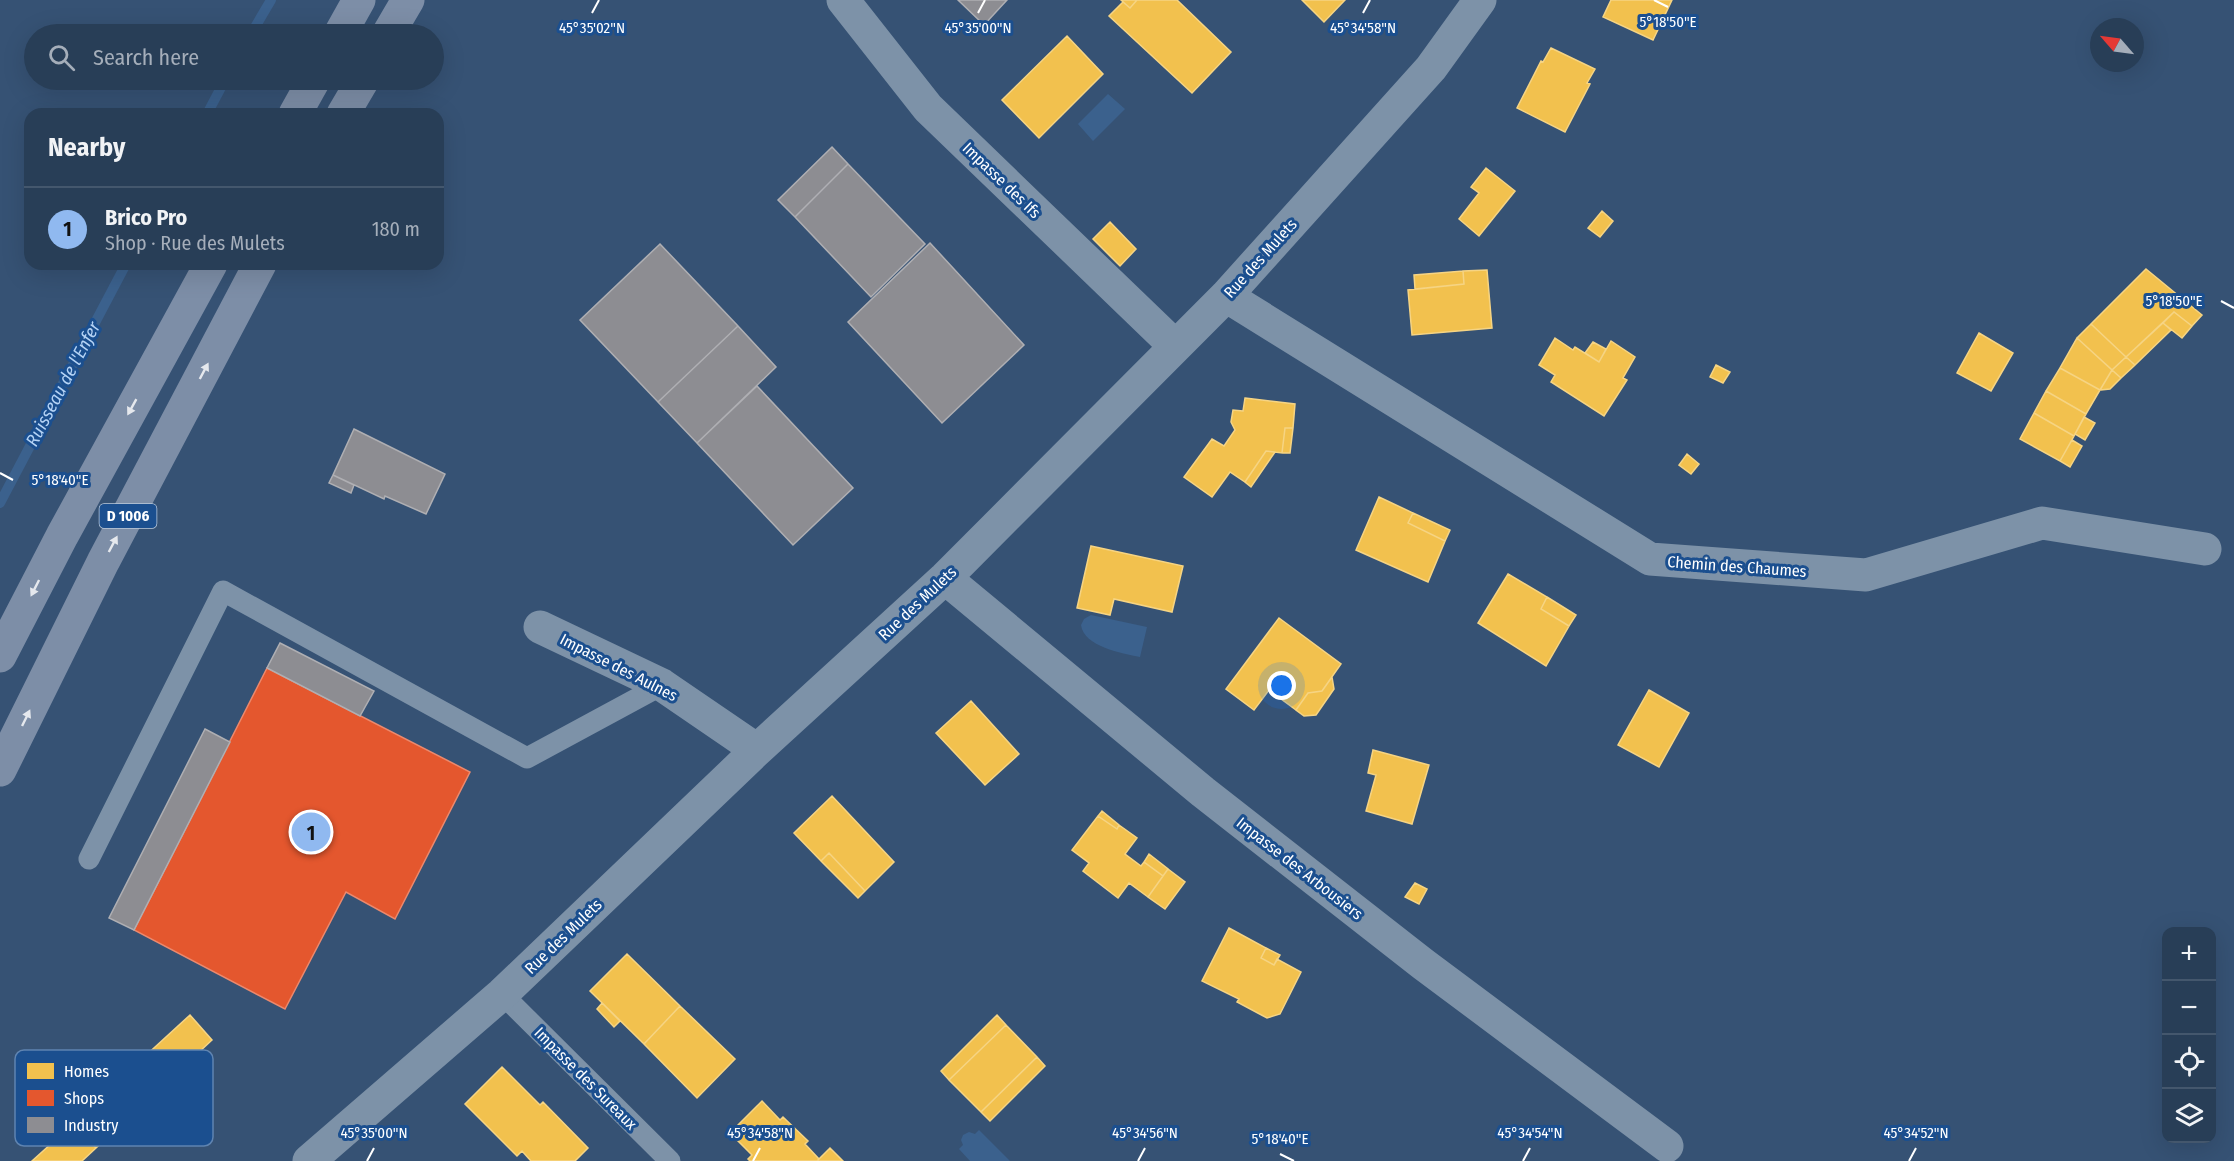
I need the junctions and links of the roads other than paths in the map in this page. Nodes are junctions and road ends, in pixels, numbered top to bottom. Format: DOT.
graph roads {
  1 [pos="359,0"];
  2 [pos="408,0"];
  3 [pos="843,0"];
  4 [pos="1480,0"];
  5 [pos="346,24"];
  6 [pos="394,24"];
  7 [pos="308,90"];
  8 [pos="357,90"];
  9 [pos="298,108"];
  10 [pos="347,108"];
  11 [pos="208,270"];
  12 [pos="257,270"];
  13 [pos="1226,296"];
  14 [pos="1175,346"];
  15 [pos="2205,549"];
  16 [pos="945,578"];
  17 [pos="540,627"];
  18 [pos="0,656"];
  19 [pos="662,686"];
  20 [pos="757,750"];
  21 [pos="0,770"];
  22 [pos="89,859"];
  23 [pos="502,994"];
  24 [pos="1667,1146"];
  25 [pos="309,1161"];
  26 [pos="670,1161"];
  1 -- 5 [label="main road"];
  2 -- 6 [label="main road"];
  3 -- 14 [label="street, Impasse des Ifs"];
  4 -- 13 [label="street, Rue des Mulets"];
  7 -- 9 [label="main road"];
  8 -- 10 [label="main road"];
  11 -- 18 [label="main road, D 1006, one-way"];
  21 -- 12 [label="main road, D 1006, one-way"];
  13 -- 14 [label="street, Rue des Mulets"];
  13 -- 15 [label="street, Chemin des Chaumes"];
  14 -- 16 [label="street, Rue des Mulets"];
  16 -- 20 [label="street, Rue des Mulets"];
  16 -- 24 [label="street, Impasse des Arbousiers"];
  17 -- 19 [label="street, Impasse des Aulnes"];
  19 -- 20 [label="street, Impasse des Aulnes"];
  19 -- 22 [label="lane"];
  20 -- 23 [label="street, Rue des Mulets"];
  23 -- 25 [label="street, Rue des Mulets"];
  23 -- 26 [label="lane, Impasse des Sureaux"];
}
